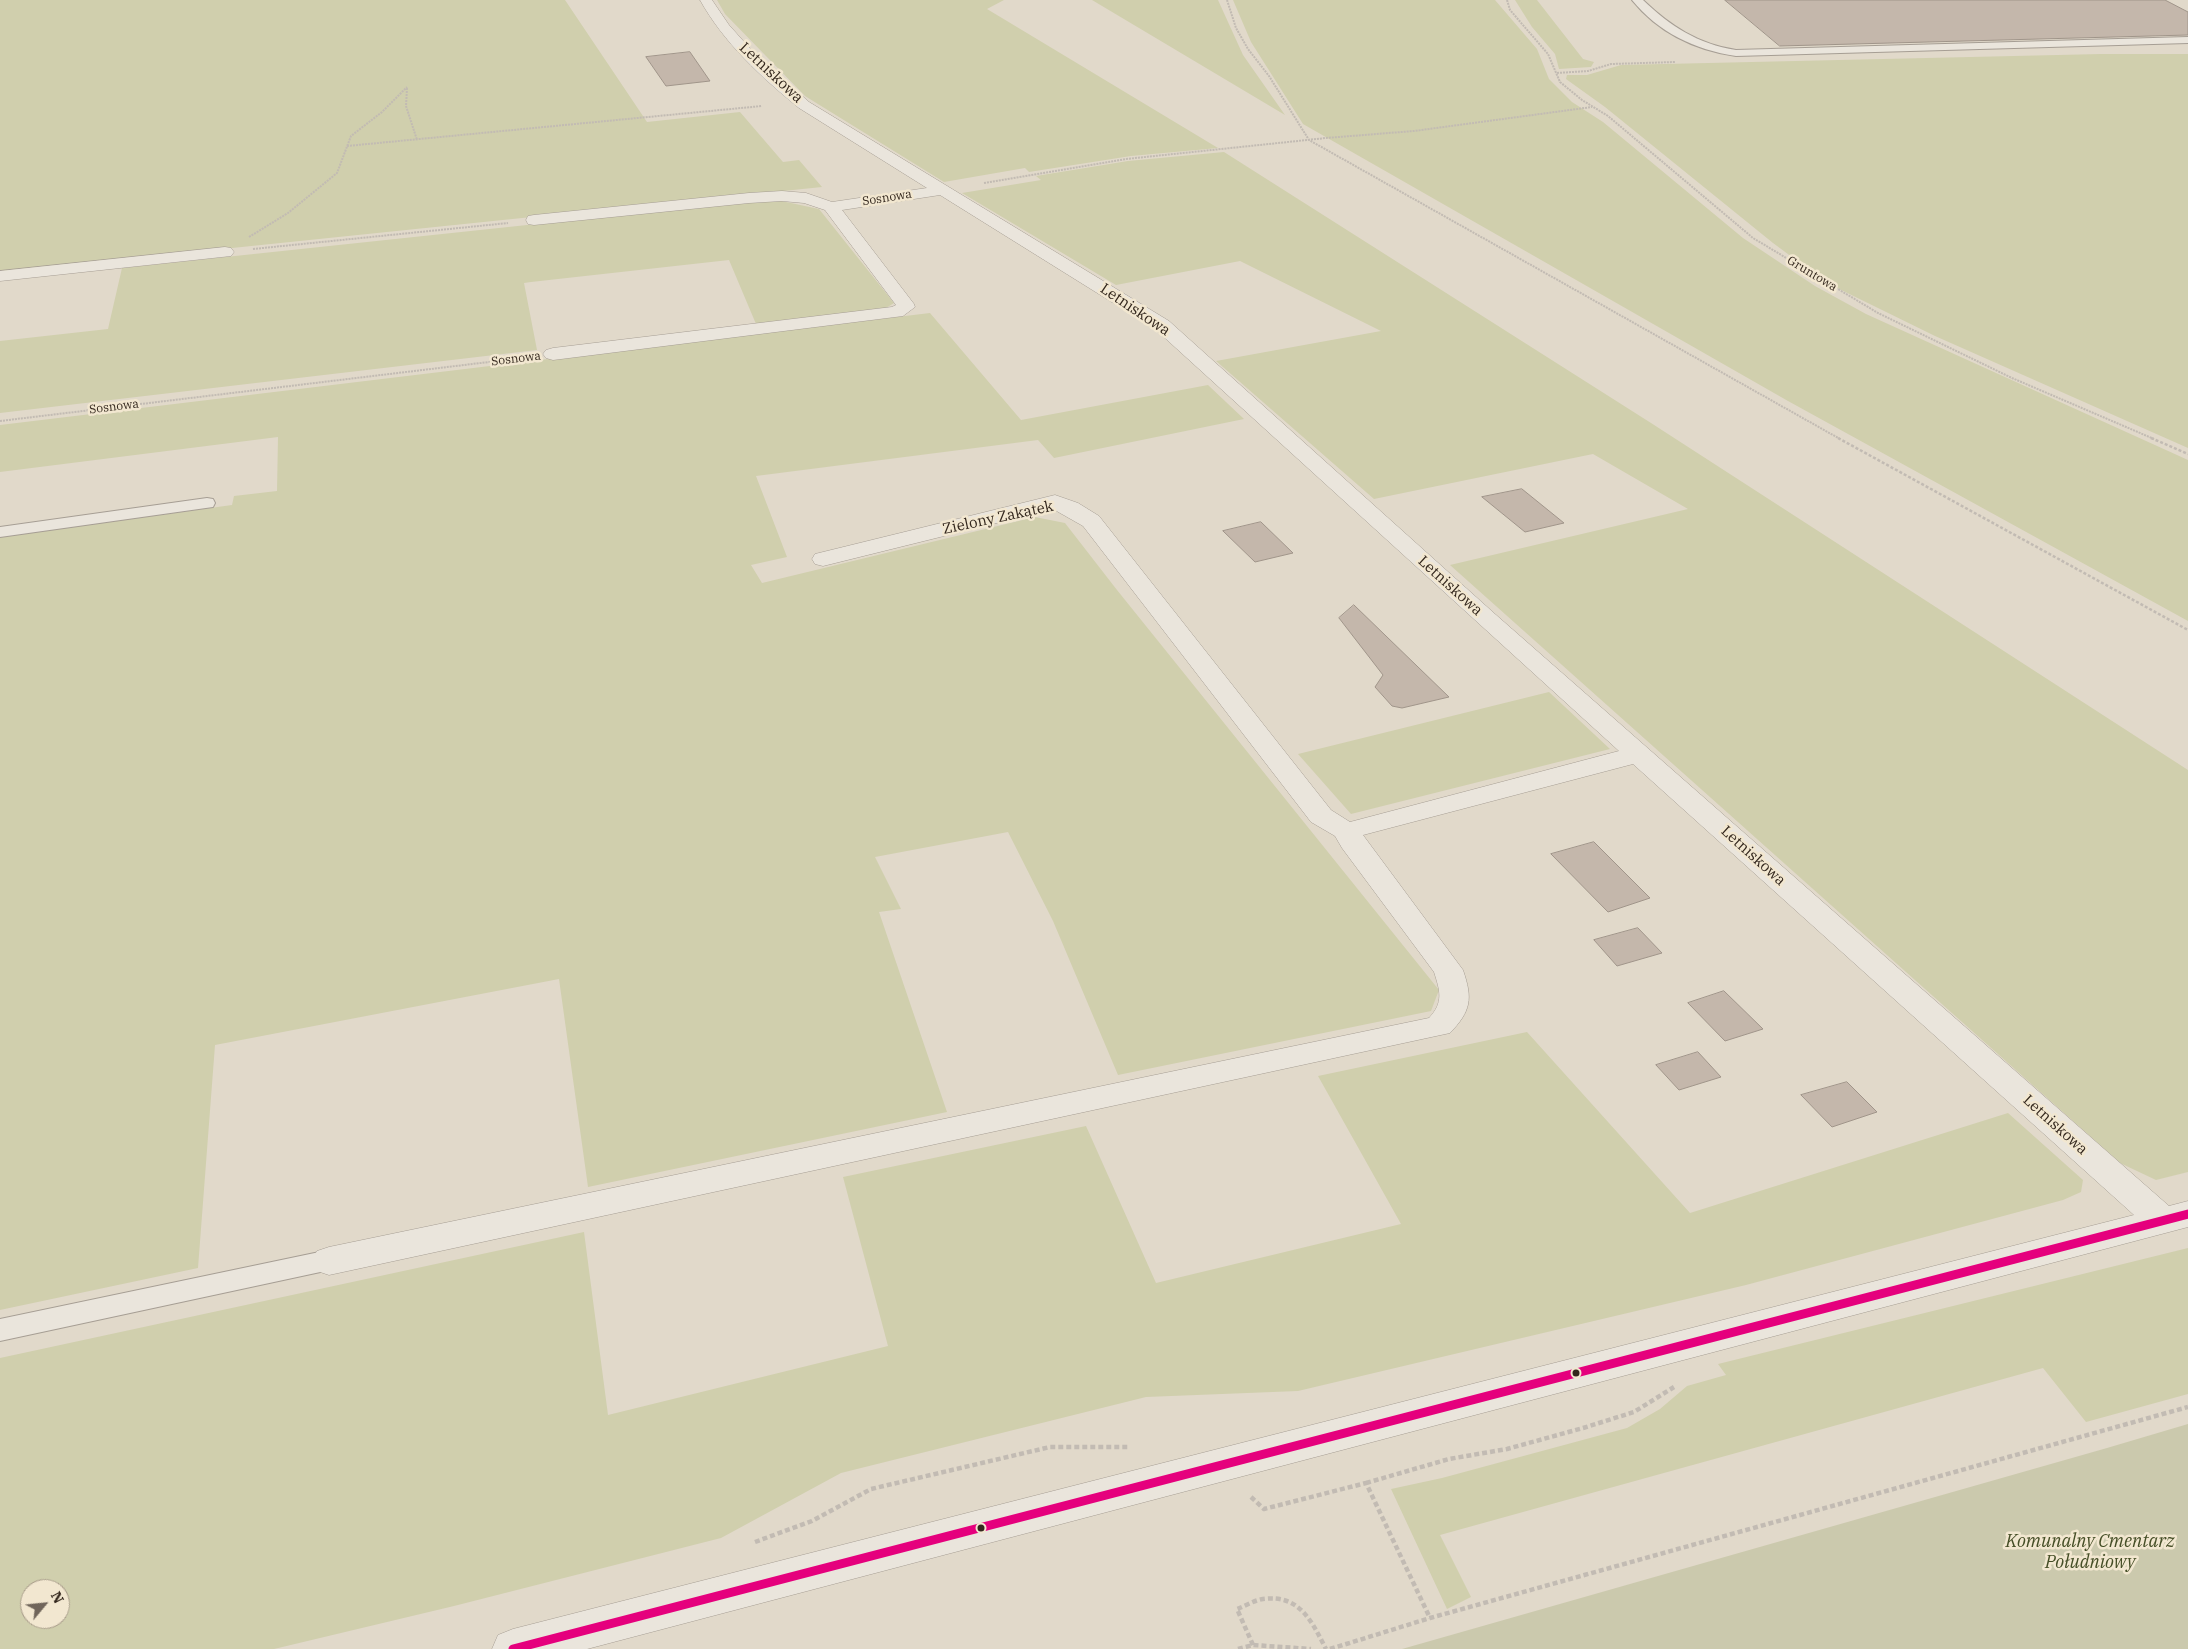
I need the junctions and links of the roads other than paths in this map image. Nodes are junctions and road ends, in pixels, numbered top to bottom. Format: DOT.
graph roads {
  1 [pos="706,0"];
  2 [pos="1637,0"];
  3 [pos="2188,40"];
  4 [pos="944,190"];
  5 [pos="831,207"];
  6 [pos="534,220"];
  7 [pos="225,252"];
  8 [pos="0,276"];
  9 [pos="553,354"];
  10 [pos="207,503"];
  11 [pos="0,532"];
  12 [pos="823,559"];
  13 [pos="1639,754"];
  14 [pos="1347,831"];
  15 [pos="2175,1217"];
  16 [pos="329,1261"];
  17 [pos="0,1330"];
  18 [pos="513,1649"];
  1 -- 4 [label="street, Letniskowa"];
  2 -- 3 [label="lane"];
  4 -- 5 [label="street, Sosnowa"];
  4 -- 13 [label="street, Letniskowa"];
  5 -- 6 [label="street, Sosnowa"];
  5 -- 9 [label="street, Sosnowa"];
  7 -- 8 [label="street"];
  10 -- 11 [label="lane"];
  12 -- 14 [label="street, Zielony Zakątek"];
  13 -- 14 [label="street"];
  13 -- 15 [label="street, Letniskowa"];
  14 -- 16 [label="street"];
  15 -- 18 [label="street"];
  16 -- 17 [label="lane"];
}
